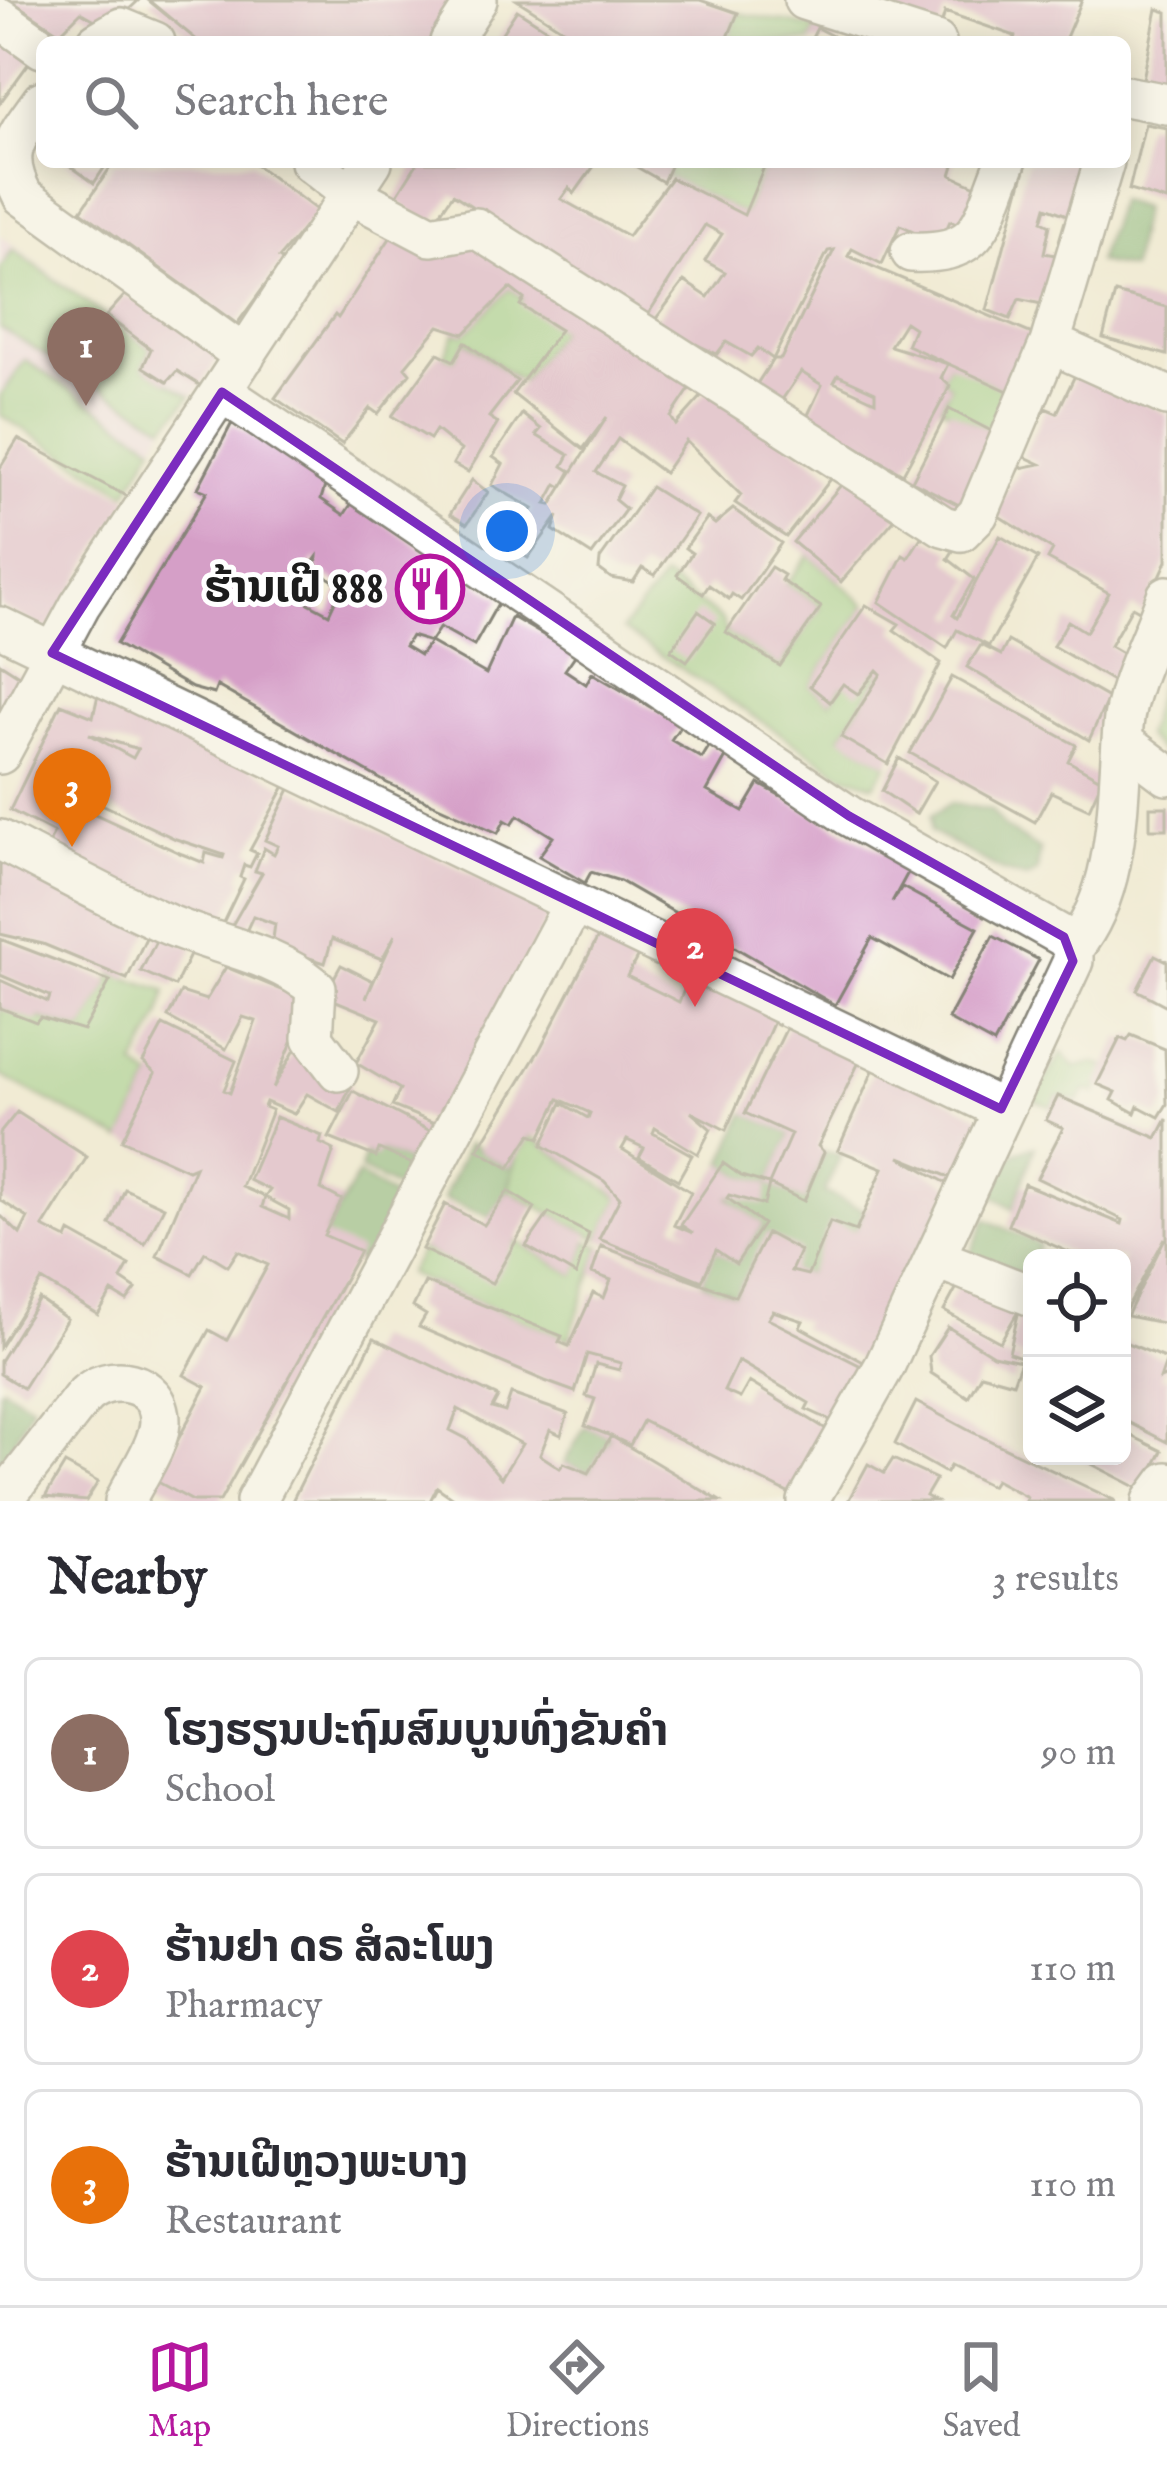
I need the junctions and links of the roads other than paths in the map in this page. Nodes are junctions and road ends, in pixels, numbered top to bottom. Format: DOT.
graph roads {
  1 [pos="478,0"];
  2 [pos="804,0"];
  3 [pos="0,18"];
  4 [pos="107,36"];
  5 [pos="140,36"];
  6 [pos="454,36"];
  7 [pos="917,36"];
  8 [pos="36,44"];
  9 [pos="1131,97"];
  10 [pos="1167,104"];
  11 [pos="36,109"];
  12 [pos="329,168"];
  13 [pos="1003,168"];
  14 [pos="1102,168"];
  15 [pos="361,178"];
  16 [pos="911,252"];
  17 [pos="1050,343"];
  18 [pos="245,356"];
  19 [pos="222,392"];
  20 [pos="1167,396"];
  21 [pos="1167,596"];
  22 [pos="0,627"];
  23 [pos="52,653"];
  24 [pos="1124,742"];
  25 [pos="0,754"];
  26 [pos="1167,775"];
  27 [pos="0,840"];
  28 [pos="573,905"];
  29 [pos="1073,948"];
  30 [pos="338,1071"];
  31 [pos="1001,1109"];
  32 [pos="935,1258"];
  33 [pos="1023,1292"];
  34 [pos="1167,1482"];
  35 [pos="2,1501"];
  36 [pos="125,1501"];
  37 [pos="256,1501"];
  38 [pos="808,1501"];
  39 [pos="1153,1501"];
  1 -- 6 [label="street"];
  2 -- 7 [label="street"];
  3 -- 8 [label="street"];
  4 -- 5 [label="street"];
  9 -- 10 [label="street"];
  11 -- 18 [label="street"];
  12 -- 15 [label="street"];
  13 -- 16 [label="street"];
  14 -- 17 [label="street"];
  15 -- 17 [label="street"];
  15 -- 18 [label="street"];
  17 -- 20 [label="street"];
  18 -- 19 [label="street"];
  19 -- 23 [label="street"];
  19 -- 29 [label="street"];
  21 -- 24 [label="street"];
  22 -- 23 [label="street"];
  23 -- 25 [label="street"];
  23 -- 28 [label="street"];
  24 -- 26 [label="street"];
  24 -- 29 [label="street"];
  27 -- 30 [label="street"];
  28 -- 31 [label="street"];
  28 -- 37 [label="street"];
  29 -- 31 [label="street"];
  31 -- 32 [label="street"];
  32 -- 33 [label="street"];
  32 -- 38 [label="street"];
  34 -- 39 [label="street"];
  35 -- 36 [label="street"];
}
